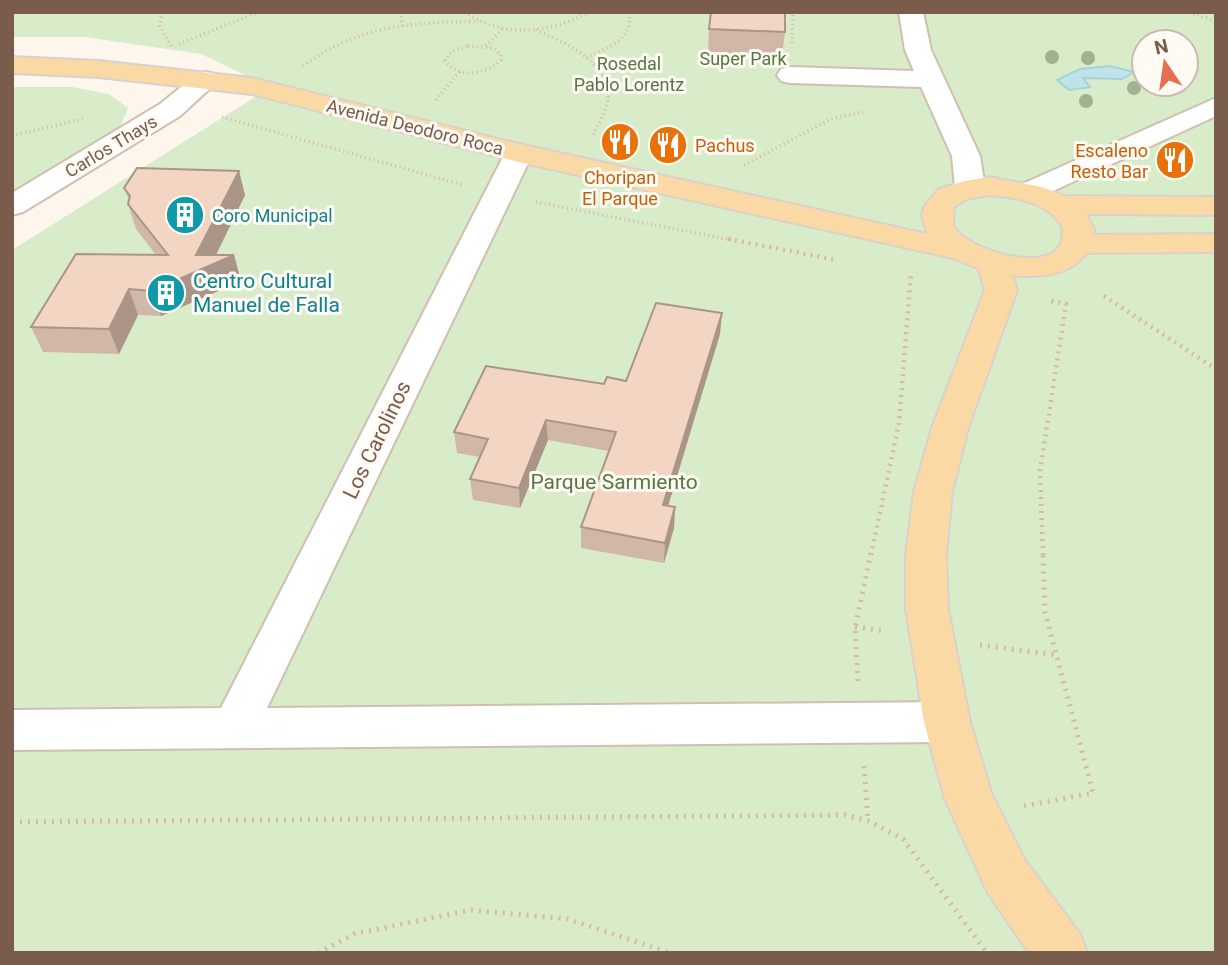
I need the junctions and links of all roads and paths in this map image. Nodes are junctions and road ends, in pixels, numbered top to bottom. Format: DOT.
graph roads {
  1 [pos="162,12"];
  2 [pos="258,12"];
  3 [pos="400,12"];
  4 [pos="465,12"];
  5 [pos="590,12"];
  6 [pos="629,12"];
  7 [pos="793,12"];
  8 [pos="911,12"];
  9 [pos="1189,12"];
  10 [pos="479,21"];
  11 [pos="1216,21"];
  12 [pos="403,27"];
  13 [pos="503,28"];
  14 [pos="536,30"];
  15 [pos="485,46"];
  16 [pos="585,57"];
  17 [pos="791,64"];
  18 [pos="12,65"];
  19 [pos="302,66"];
  20 [pos="460,71"];
  21 [pos="930,79"];
  22 [pos="206,80"];
  23 [pos="436,101"];
  24 [pos="1216,106"];
  25 [pos="870,110"];
  26 [pos="89,118"];
  27 [pos="593,135"];
  28 [pos="12,136"];
  29 [pos="519,153"];
  30 [pos="744,165"];
  31 [pos="970,188"];
  32 [pos="1030,191"];
  33 [pos="1059,205"];
  34 [pos="12,206"];
  35 [pos="1216,206"];
  36 [pos="937,210"];
  37 [pos="813,220"];
  38 [pos="1216,243"];
  39 [pos="1077,244"];
  40 [pos="977,257"];
  41 [pos="911,274"];
  42 [pos="1104,296"];
  43 [pos="1066,304"];
  44 [pos="1216,369"];
  45 [pos="861,722"];
  46 [pos="947,722"];
  47 [pos="235,726"];
  48 [pos="12,730"];
  49 [pos="976,815"];
  50 [pos="868,821"];
  51 [pos="12,822"];
  52 [pos="1006,876"];
  53 [pos="318,953"];
  54 [pos="670,953"];
  55 [pos="987,953"];
  56 [pos="1038,953"];
  57 [pos="1061,953"];
  1 -- 2 [label="path"];
  3 -- 12 [label="path"];
  4 -- 10 [label="path"];
  5 -- 14 [label="path"];
  6 -- 16 [label="path"];
  7 -- 17 [label="path"];
  8 -- 21 [label="street"];
  9 -- 11 [label="path"];
  10 -- 12 [label="path"];
  10 -- 13 [label="path"];
  12 -- 19 [label="path"];
  13 -- 14 [label="path"];
  13 -- 15 [label="path"];
  14 -- 16 [label="path"];
  15 -- 20 [label="path"];
  15 -- 20 [label="path"];
  16 -- 27 [label="path"];
  17 -- 21 [label="street"];
  18 -- 22 [label="main road, Avenida Deodoro Roca"];
  20 -- 23 [label="path"];
  21 -- 31 [label="street"];
  22 -- 29 [label="main road, Avenida Deodoro Roca"];
  22 -- 34 [label="street, Carlos Thays"];
  24 -- 32 [label="street"];
  25 -- 30 [label="path"];
  26 -- 28 [label="path"];
  29 -- 37 [label="main road, Avenida Deodoro Roca"];
  29 -- 47 [label="street, Los Carolinos"];
  31 -- 32 [label="main road"];
  31 -- 36 [label="main road"];
  32 -- 33 [label="main road"];
  33 -- 35 [label="main road"];
  33 -- 39 [label="main road"];
  36 -- 37 [label="main road, Avenida Deodoro Roca"];
  36 -- 40 [label="main road"];
  37 -- 40 [label="main road, Avenida Deodoro Roca"];
  38 -- 39 [label="main road"];
  39 -- 40 [label="main road, Avenida Deodoro Roca"];
  40 -- 46 [label="main road"];
  41 -- 45 [label="path"];
  42 -- 44 [label="path"];
  43 -- 49 [label="path"];
  45 -- 46 [label="street"];
  45 -- 47 [label="street"];
  45 -- 50 [label="path"];
  46 -- 49 [label="main road"];
  47 -- 48 [label="street"];
  49 -- 52 [label="main road"];
  50 -- 51 [label="path"];
  50 -- 55 [label="path"];
  52 -- 56 [label="street"];
  52 -- 57 [label="main road"];
  53 -- 54 [label="path"];
}
